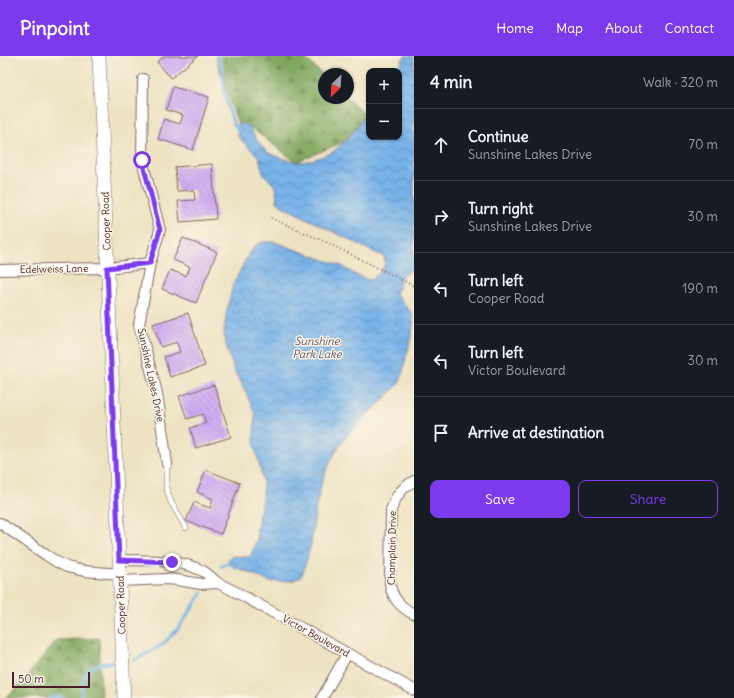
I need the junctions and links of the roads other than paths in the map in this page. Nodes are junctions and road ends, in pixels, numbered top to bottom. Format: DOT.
graph roads {
  1 [pos="99,56"];
  2 [pos="143,79"];
  3 [pos="150,263"];
  4 [pos="107,268"];
  5 [pos="0,270"];
  6 [pos="167,464"];
  7 [pos="414,481"];
  8 [pos="0,523"];
  9 [pos="186,528"];
  10 [pos="119,560"];
  11 [pos="120,577"];
  12 [pos="218,583"];
  13 [pos="414,614"];
  14 [pos="348,654"];
  15 [pos="414,690"];
  16 [pos="124,698"];
  17 [pos="322,698"];
  1 -- 4 [label="street, Cooper Road"];
  2 -- 3 [label="street, Sunshine Lakes Drive"];
  3 -- 4 [label="street"];
  3 -- 6 [label="street, Sunshine Lakes Drive"];
  4 -- 5 [label="street, Edelweiss Lane"];
  4 -- 10 [label="street, Cooper Road"];
  6 -- 9 [label="lane"];
  7 -- 13 [label="street, Champlain Drive"];
  8 -- 11 [label="street, Victor Boulevard"];
  10 -- 11 [label="street, Cooper Road"];
  10 -- 12 [label="street, Victor Boulevard"];
  11 -- 12 [label="street, Victor Boulevard"];
  11 -- 16 [label="street, Cooper Road"];
  12 -- 14 [label="street, Victor Boulevard"];
  14 -- 15 [label="street, Victor Boulevard"];
  14 -- 17 [label="street"];
}
